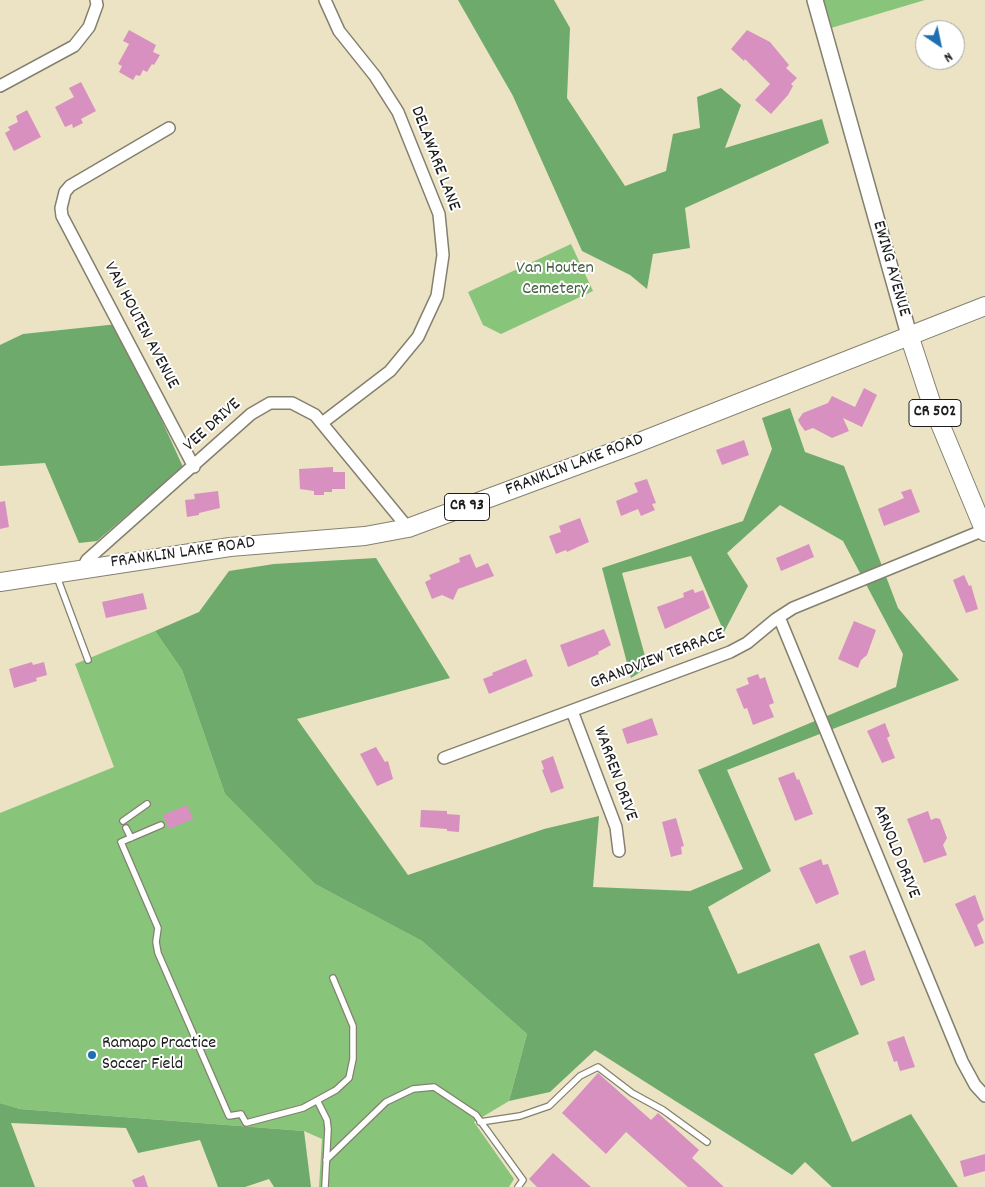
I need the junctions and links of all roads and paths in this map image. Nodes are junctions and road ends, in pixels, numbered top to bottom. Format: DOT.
graph roads {
  1 [pos="96,0"];
  2 [pos="325,0"];
  3 [pos="815,0"];
  4 [pos="0,86"];
  5 [pos="168,128"];
  6 [pos="985,306"];
  7 [pos="909,335"];
  8 [pos="322,423"];
  9 [pos="194,466"];
  10 [pos="408,528"];
  11 [pos="984,531"];
  12 [pos="84,568"];
  13 [pos="54,573"];
  14 [pos="0,582"];
  15 [pos="779,617"];
  16 [pos="88,660"];
  17 [pos="572,710"];
  18 [pos="444,758"];
  19 [pos="147,804"];
  20 [pos="123,821"];
  21 [pos="161,825"];
  22 [pos="126,828"];
  23 [pos="131,838"];
  24 [pos="619,851"];
  25 [pos="333,978"];
  26 [pos="985,1096"];
  27 [pos="318,1102"];
  28 [pos="480,1122"];
  29 [pos="707,1142"];
  30 [pos="326,1160"];
  31 [pos="325,1187"];
  32 [pos="518,1187"];
  1 -- 4 [label="street"];
  2 -- 8 [label="street, DELAWARE LANE"];
  3 -- 7 [label="main road, EWING AVENUE"];
  5 -- 9 [label="street, VAN HOUTEN AVENUE"];
  6 -- 7 [label="main road, FRANKLIN LAKE ROAD"];
  7 -- 10 [label="main road, FRANKLIN LAKE ROAD / CR 93"];
  7 -- 11 [label="main road, EWING AVENUE / CR 502"];
  8 -- 9 [label="street, VEE DRIVE"];
  8 -- 10 [label="street, VEE DRIVE"];
  9 -- 12 [label="street, VEE DRIVE"];
  10 -- 12 [label="main road, FRANKLIN LAKE ROAD / CR 93"];
  11 -- 15 [label="street, GRANDVIEW TERRACE"];
  12 -- 13 [label="main road, FRANKLIN LAKE ROAD / CR 93"];
  13 -- 14 [label="main road, FRANKLIN LAKE ROAD / CR 93"];
  13 -- 16 [label="lane"];
  15 -- 17 [label="street, GRANDVIEW TERRACE"];
  15 -- 26 [label="street, ARNOLD DRIVE"];
  17 -- 18 [label="street, GRANDVIEW TERRACE"];
  17 -- 24 [label="street, WARREN DRIVE"];
  19 -- 20 [label="lane"];
  21 -- 23 [label="lane"];
  22 -- 23 [label="lane"];
  23 -- 27 [label="lane"];
  25 -- 27 [label="lane"];
  27 -- 30 [label="lane"];
  28 -- 29 [label="lane"];
  28 -- 30 [label="lane"];
  28 -- 32 [label="lane"];
  30 -- 31 [label="lane"];
}
